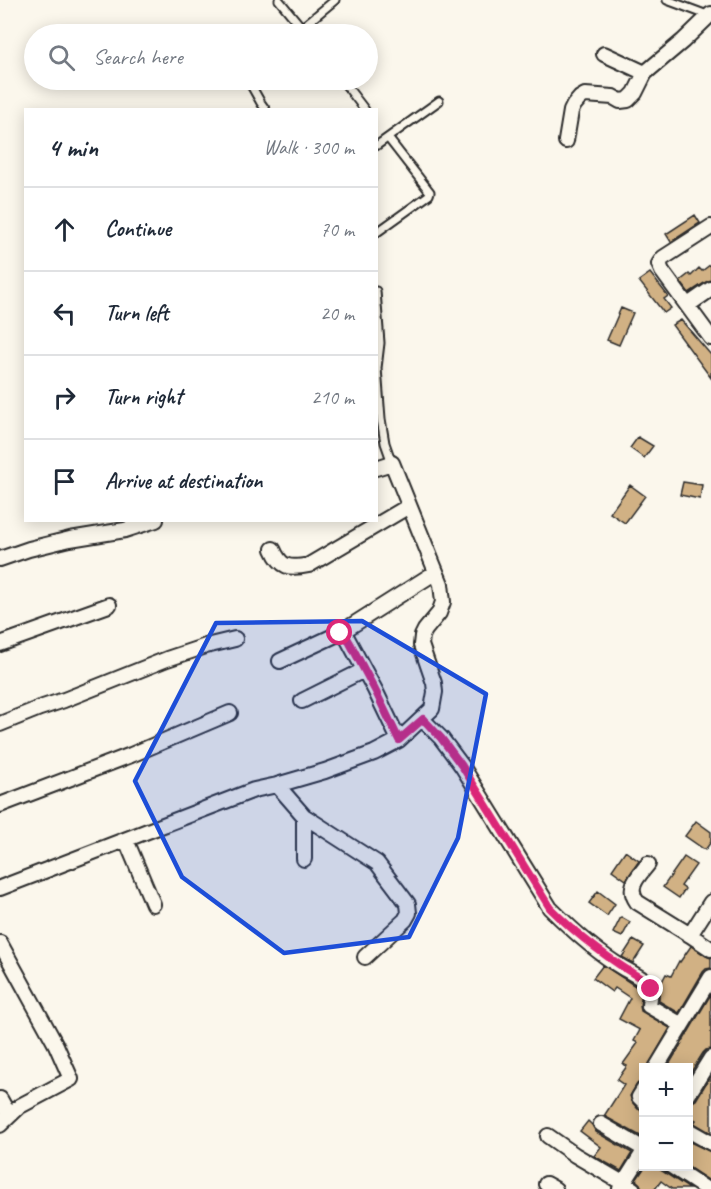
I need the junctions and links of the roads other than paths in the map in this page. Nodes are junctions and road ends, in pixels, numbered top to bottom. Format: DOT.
graph roads {
  1 [pos="279,0"];
  2 [pos="335,0"];
  3 [pos="667,0"];
  4 [pos="710,15"];
  5 [pos="298,24"];
  6 [pos="311,24"];
  7 [pos="604,54"];
  8 [pos="645,73"];
  9 [pos="254,90"];
  10 [pos="350,90"];
  11 [pos="440,101"];
  12 [pos="265,108"];
  13 [pos="363,108"];
  14 [pos="388,138"];
  15 [pos="566,141"];
  16 [pos="378,145"];
  17 [pos="711,227"];
  18 [pos="378,232"];
  19 [pos="711,289"];
  20 [pos="688,305"];
  21 [pos="378,317"];
  22 [pos="711,338"];
  23 [pos="378,356"];
  24 [pos="378,386"];
  25 [pos="392,463"];
  26 [pos="378,467"];
  27 [pos="409,506"];
  28 [pos="150,522"];
  29 [pos="273,549"];
  30 [pos="0,560"];
  31 [pos="436,572"];
  32 [pos="109,605"];
  33 [pos="340,633"];
  34 [pos="235,639"];
  35 [pos="0,644"];
  36 [pos="280,661"];
  37 [pos="364,670"];
  38 [pos="302,701"];
  39 [pos="230,713"];
  40 [pos="423,719"];
  41 [pos="0,724"];
  42 [pos="399,740"];
  43 [pos="277,785"];
  44 [pos="0,805"];
  45 [pos="304,816"];
  46 [pos="126,840"];
  47 [pos="304,860"];
  48 [pos="648,864"];
  49 [pos="0,888"];
  50 [pos="711,902"];
  51 [pos="153,904"];
  52 [pos="690,935"];
  53 [pos="0,943"];
  54 [pos="711,949"];
  55 [pos="364,957"];
  56 [pos="711,977"];
  57 [pos="682,1024"];
  58 [pos="711,1058"];
  59 [pos="659,1063"];
  60 [pos="693,1087"];
  61 [pos="0,1099"];
  62 [pos="5,1120"];
  63 [pos="601,1124"];
  64 [pos="693,1132"];
  65 [pos="548,1136"];
  66 [pos="710,1140"];
  67 [pos="639,1147"];
  68 [pos="639,1160"];
  69 [pos="677,1171"];
  70 [pos="626,1187"];
  71 [pos="706,1189"];
  1 -- 5 [label="lane"];
  2 -- 6 [label="lane"];
  3 -- 4 [label="lane"];
  4 -- 8 [label="street"];
  7 -- 8 [label="street"];
  8 -- 15 [label="street"];
  9 -- 12 [label="lane"];
  10 -- 13 [label="lane"];
  11 -- 14 [label="lane"];
  14 -- 16 [label="lane"];
  14 -- 18 [label="lane"];
  17 -- 20 [label="street"];
  19 -- 20 [label="street"];
  20 -- 22 [label="street"];
  21 -- 23 [label="lane"];
  24 -- 25 [label="lane"];
  25 -- 26 [label="street"];
  25 -- 27 [label="street"];
  27 -- 29 [label="street"];
  27 -- 31 [label="street"];
  28 -- 30 [label="street"];
  31 -- 33 [label="street"];
  31 -- 40 [label="street"];
  32 -- 35 [label="street"];
  33 -- 36 [label="street"];
  33 -- 37 [label="street"];
  34 -- 41 [label="street"];
  37 -- 38 [label="street"];
  37 -- 42 [label="street"];
  39 -- 44 [label="street"];
  40 -- 42 [label="street"];
  40 -- 57 [label="street"];
  42 -- 43 [label="street"];
  43 -- 45 [label="street"];
  43 -- 46 [label="street"];
  45 -- 47 [label="street"];
  45 -- 55 [label="street"];
  46 -- 49 [label="street"];
  46 -- 51 [label="street"];
  48 -- 52 [label="street"];
  50 -- 52 [label="street"];
  52 -- 54 [label="street"];
  53 -- 62 [label="street"];
  56 -- 57 [label="street"];
  57 -- 59 [label="street"];
  58 -- 60 [label="street"];
  61 -- 62 [label="street"];
  63 -- 67 [label="street"];
  64 -- 66 [label="street"];
  65 -- 70 [label="street"];
  68 -- 70 [label="street"];
  69 -- 71 [label="street"];
}
